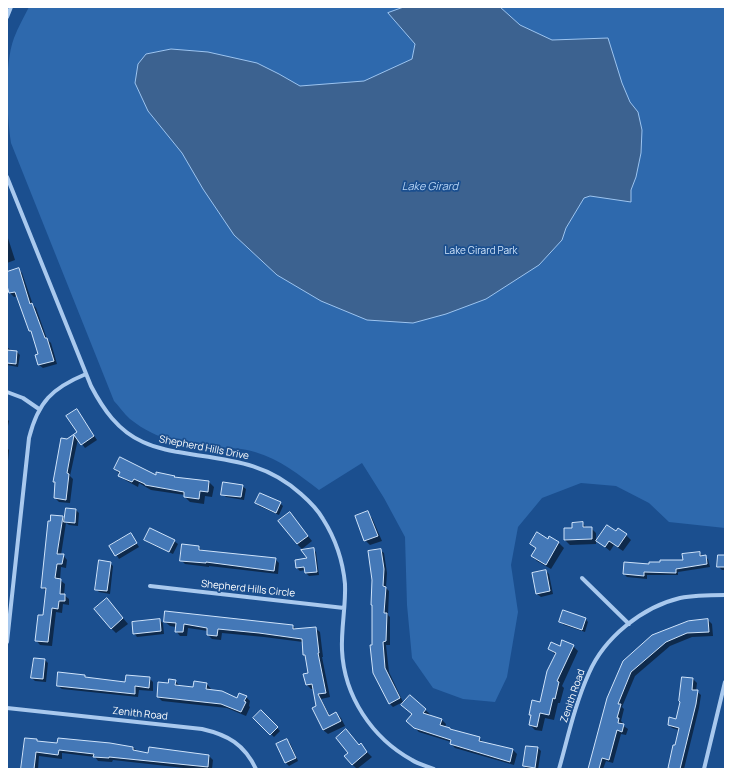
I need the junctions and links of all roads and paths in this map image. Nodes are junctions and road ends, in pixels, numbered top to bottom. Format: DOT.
graph roads {
  1 [pos="12,7"];
  2 [pos="7,17"];
  3 [pos="7,177"];
  4 [pos="86,374"];
  5 [pos="7,392"];
  6 [pos="39,409"];
  7 [pos="582,578"];
  8 [pos="150,586"];
  9 [pos="725,595"];
  10 [pos="344,608"];
  11 [pos="629,624"];
  12 [pos="7,642"];
  13 [pos="725,682"];
  14 [pos="7,708"];
  15 [pos="256,769"];
  16 [pos="434,769"];
  17 [pos="559,769"];
  18 [pos="704,769"];
  1 -- 2 [label="street"];
  3 -- 4 [label="street, Shepherd Hills Drive"];
  4 -- 6 [label="street"];
  4 -- 10 [label="street, Shepherd Hills Drive"];
  5 -- 6 [label="street"];
  6 -- 12 [label="street"];
  7 -- 11 [label="street"];
  8 -- 10 [label="street, Shepherd Hills Circle"];
  9 -- 11 [label="street, Zenith Road"];
  10 -- 16 [label="street, Shepherd Hills Drive"];
  11 -- 17 [label="street, Zenith Road"];
  13 -- 18 [label="street"];
  14 -- 15 [label="street, Zenith Road"];
}
